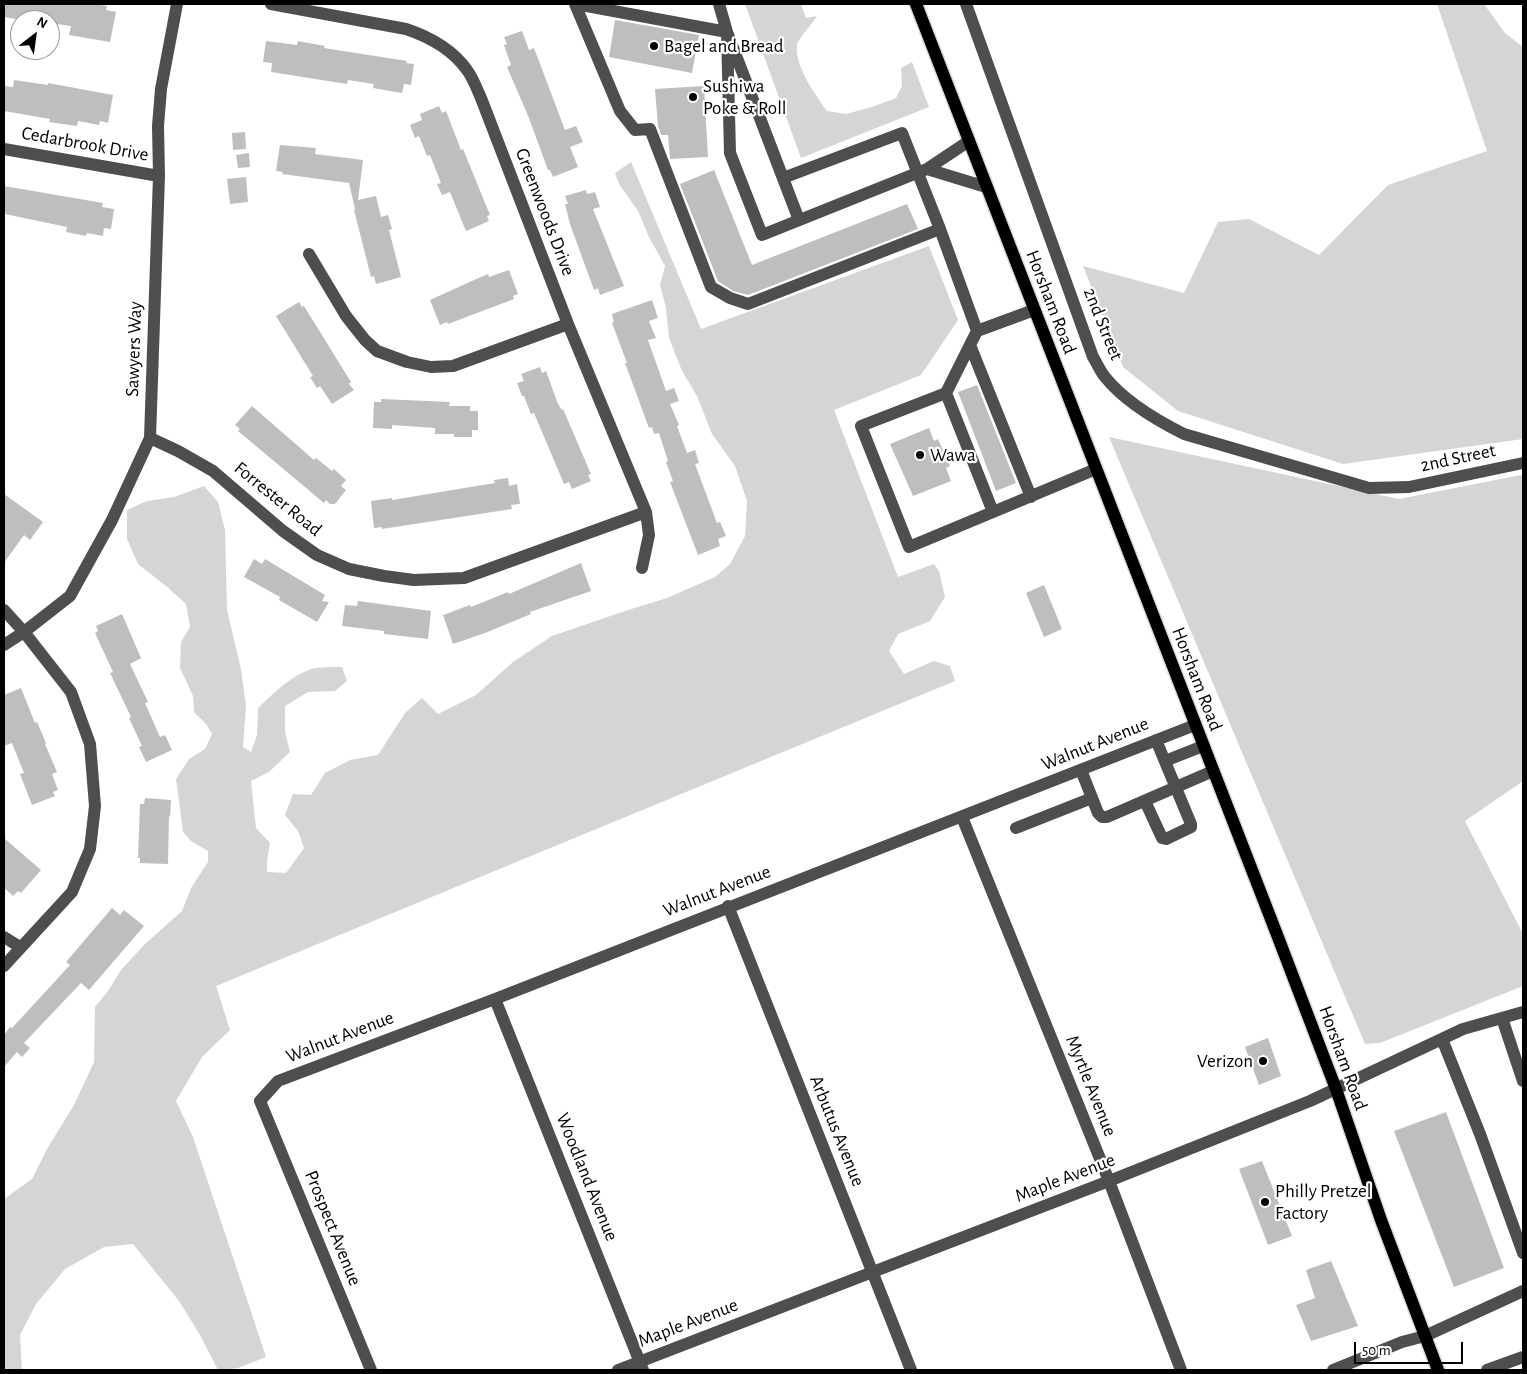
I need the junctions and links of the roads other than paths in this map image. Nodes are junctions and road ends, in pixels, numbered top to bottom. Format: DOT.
graph roads {
  1 [pos="177,4"];
  2 [pos="271,4"];
  3 [pos="575,4"];
  4 [pos="719,4"];
  5 [pos="916,4"];
  6 [pos="966,4"];
  7 [pos="727,32"];
  8 [pos="969,141"];
  9 [pos="4,150"];
  10 [pos="923,171"];
  11 [pos="159,176"];
  12 [pos="783,178"];
  13 [pos="986,187"];
  14 [pos="799,220"];
  15 [pos="940,229"];
  16 [pos="309,254"];
  17 [pos="1034,310"];
  18 [pos="568,324"];
  19 [pos="977,331"];
  20 [pos="970,345"];
  21 [pos="946,393"];
  22 [pos="150,438"];
  23 [pos="1523,463"];
  24 [pos="1096,469"];
  25 [pos="1031,497"];
  26 [pos="646,512"];
  27 [pos="994,512"];
  28 [pos="642,568"];
  29 [pos="4,610"];
  30 [pos="24,632"];
  31 [pos="4,645"];
  32 [pos="1195,725"];
  33 [pos="1156,740"];
  34 [pos="1204,746"];
  35 [pos="1165,761"];
  36 [pos="1080,770"];
  37 [pos="1213,771"];
  38 [pos="1176,787"];
  39 [pos="1092,798"];
  40 [pos="1146,801"];
  41 [pos="962,817"];
  42 [pos="1016,828"];
  43 [pos="728,906"];
  44 [pos="4,937"];
  45 [pos="20,947"];
  46 [pos="4,966"];
  47 [pos="495,999"];
  48 [pos="1523,1012"];
  49 [pos="1502,1018"];
  50 [pos="1442,1038"];
  51 [pos="1523,1078"];
  52 [pos="1336,1089"];
  53 [pos="260,1101"];
  54 [pos="1109,1181"];
  55 [pos="1523,1253"];
  56 [pos="872,1272"];
  57 [pos="1523,1291"];
  58 [pos="1425,1336"];
  59 [pos="1523,1357"];
  60 [pos="641,1366"];
  61 [pos="371,1370"];
  62 [pos="618,1370"];
  63 [pos="911,1370"];
  64 [pos="1181,1370"];
  65 [pos="1333,1370"];
  66 [pos="1438,1370"];
  67 [pos="1487,1370"];
  1 -- 11 [label="street, Sawyers Way"];
  2 -- 18 [label="street, Greenwoods Drive"];
  3 -- 7 [label="street"];
  3 -- 15 [label="street"];
  4 -- 7 [label="street"];
  5 -- 8 [label="main road, Horsham Road"];
  6 -- 23 [label="street, 2nd Street"];
  7 -- 12 [label="street"];
  7 -- 14 [label="street"];
  8 -- 10 [label="street"];
  8 -- 13 [label="main road, Horsham Road"];
  9 -- 11 [label="street, Cedarbrook Drive"];
  10 -- 12 [label="street"];
  10 -- 13 [label="street"];
  10 -- 14 [label="street"];
  10 -- 15 [label="street"];
  11 -- 22 [label="street, Sawyers Way"];
  12 -- 14 [label="street"];
  13 -- 17 [label="main road, Horsham Road"];
  15 -- 19 [label="street"];
  16 -- 18 [label="street"];
  17 -- 19 [label="street"];
  17 -- 24 [label="main road, Horsham Road"];
  18 -- 26 [label="street, Greenwoods Drive"];
  19 -- 20 [label="street"];
  20 -- 21 [label="street"];
  20 -- 25 [label="street"];
  21 -- 27 [label="street"];
  21 -- 27 [label="street"];
  22 -- 26 [label="street, Forrester Road"];
  22 -- 30 [label="street, Sawyers Way"];
  24 -- 25 [label="street"];
  24 -- 32 [label="main road, Horsham Road"];
  25 -- 27 [label="street"];
  26 -- 28 [label="street, Greenwoods Drive"];
  29 -- 30 [label="street"];
  30 -- 31 [label="street, Sawyers Way"];
  30 -- 45 [label="street"];
  32 -- 33 [label="street, Walnut Avenue"];
  32 -- 34 [label="main road, Horsham Road"];
  33 -- 35 [label="street"];
  33 -- 36 [label="street, Walnut Avenue"];
  34 -- 35 [label="street"];
  34 -- 37 [label="main road, Horsham Road"];
  35 -- 38 [label="street"];
  36 -- 39 [label="street"];
  36 -- 41 [label="street, Walnut Avenue"];
  37 -- 38 [label="street"];
  37 -- 52 [label="main road, Horsham Road"];
  38 -- 40 [label="street"];
  38 -- 40 [label="street"];
  39 -- 40 [label="street"];
  39 -- 42 [label="street"];
  41 -- 43 [label="street, Walnut Avenue"];
  41 -- 54 [label="street, Myrtle Avenue"];
  43 -- 47 [label="street, Walnut Avenue"];
  43 -- 56 [label="street, Arbutus Avenue"];
  44 -- 45 [label="street"];
  45 -- 46 [label="street"];
  47 -- 53 [label="street, Walnut Avenue"];
  47 -- 60 [label="street, Woodland Avenue"];
  48 -- 49 [label="street, Maple Avenue"];
  49 -- 50 [label="street, Maple Avenue"];
  49 -- 51 [label="street"];
  50 -- 52 [label="street, Maple Avenue"];
  50 -- 55 [label="street"];
  52 -- 54 [label="street, Maple Avenue"];
  52 -- 58 [label="main road, Horsham Road"];
  53 -- 61 [label="street, Prospect Avenue"];
  54 -- 56 [label="street, Maple Avenue"];
  54 -- 64 [label="street, Myrtle Avenue"];
  56 -- 60 [label="street, Maple Avenue"];
  56 -- 63 [label="street, Arbutus Avenue"];
  57 -- 58 [label="street"];
  58 -- 65 [label="street"];
  58 -- 66 [label="main road, Horsham Road"];
  59 -- 67 [label="street"];
  60 -- 62 [label="street, Maple Avenue"];
}
